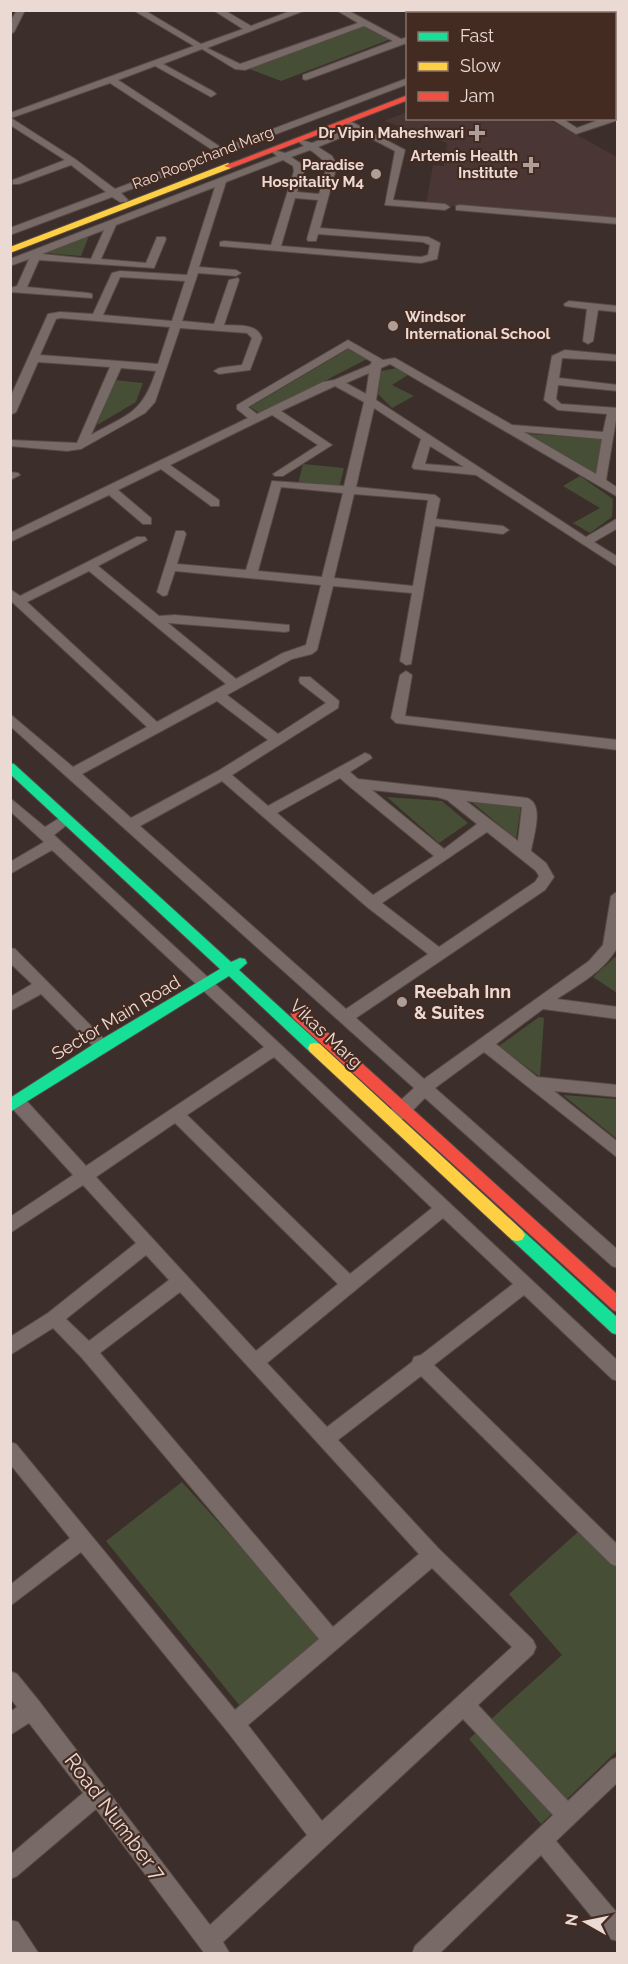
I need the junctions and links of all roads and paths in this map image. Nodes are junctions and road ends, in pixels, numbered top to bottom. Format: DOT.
graph roads {
  1 [pos="21,10"];
  2 [pos="137,10"];
  3 [pos="217,10"];
  4 [pos="340,10"];
  5 [pos="300,11"];
  6 [pos="365,23"];
  7 [pos="12,27"];
  8 [pos="250,29"];
  9 [pos="404,40"];
  10 [pos="203,48"];
  11 [pos="156,63"];
  12 [pos="306,77"];
  13 [pos="111,79"];
  14 [pos="406,82"];
  15 [pos="406,91"];
  16 [pos="211,94"];
  17 [pos="406,98"];
  18 [pos="10,116"];
  19 [pos="557,120"];
  20 [pos="609,120"];
  21 [pos="10,121"];
  22 [pos="345,121"];
  23 [pos="358,128"];
  24 [pos="304,142"];
  25 [pos="274,150"];
  26 [pos="221,152"];
  27 [pos="72,161"];
  28 [pos="217,177"];
  29 [pos="16,182"];
  30 [pos="293,195"];
  31 [pos="119,196"];
  32 [pos="324,197"];
  33 [pos="445,207"];
  34 [pos="459,208"];
  35 [pos="618,221"];
  36 [pos="112,224"];
  37 [pos="315,231"];
  38 [pos="10,232"];
  39 [pos="161,239"];
  40 [pos="10,243"];
  41 [pos="224,244"];
  42 [pos="275,248"];
  43 [pos="309,250"];
  44 [pos="21,255"];
  45 [pos="95,262"];
  46 [pos="10,263"];
  47 [pos="192,274"];
  48 [pos="88,296"];
  49 [pos="569,304"];
  50 [pos="593,307"];
  51 [pos="618,309"];
  52 [pos="97,318"];
  53 [pos="176,324"];
  54 [pos="218,328"];
  55 [pos="588,341"];
  56 [pos="34,358"];
  57 [pos="618,358"];
  58 [pos="117,364"];
  59 [pos="378,364"];
  60 [pos="162,368"];
  61 [pos="219,371"];
  62 [pos="554,381"];
  63 [pos="336,383"];
  64 [pos="618,388"];
  65 [pos="370,401"];
  66 [pos="274,411"];
  67 [pos="615,411"];
  68 [pos="10,412"];
  69 [pos="256,419"];
  70 [pos="511,428"];
  71 [pos="608,436"];
  72 [pos="427,438"];
  73 [pos="10,443"];
  74 [pos="81,446"];
  75 [pos="162,464"];
  76 [pos="477,472"];
  77 [pos="279,474"];
  78 [pos="600,481"];
  79 [pos="109,489"];
  80 [pos="348,490"];
  81 [pos="618,494"];
  82 [pos="215,503"];
  83 [pos="147,521"];
  84 [pos="618,521"];
  85 [pos="430,522"];
  86 [pos="503,530"];
  87 [pos="180,534"];
  88 [pos="10,538"];
  89 [pos="141,540"];
  90 [pos="585,542"];
  91 [pos="618,563"];
  92 [pos="90,566"];
  93 [pos="171,567"];
  94 [pos="251,574"];
  95 [pos="325,581"];
  96 [pos="418,590"];
  97 [pos="163,592"];
  98 [pos="15,597"];
  99 [pos="158,621"];
  100 [pos="285,628"];
  101 [pos="305,680"];
  102 [pos="236,685"];
  103 [pos="218,695"];
  104 [pos="10,718"];
  105 [pos="157,729"];
  106 [pos="277,741"];
  107 [pos="618,745"];
  108 [pos="10,751"];
  109 [pos="365,758"];
  110 [pos="10,768"];
  111 [pos="341,772"];
  112 [pos="73,773"];
  113 [pos="224,774"];
  114 [pos="354,783"];
  115 [pos="445,794"];
  116 [pos="10,803"];
  117 [pos="267,812"];
  118 [pos="66,820"];
  119 [pos="130,825"];
  120 [pos="486,825"];
  121 [pos="49,839"];
  122 [pos="522,854"];
  123 [pos="444,856"];
  124 [pos="10,869"];
  125 [pos="618,896"];
  126 [pos="372,903"];
  127 [pos="10,952"];
  128 [pos="438,954"];
  129 [pos="236,966"];
  130 [pos="43,985"];
  131 [pos="206,985"];
  132 [pos="541,1003"];
  133 [pos="10,1005"];
  134 [pos="618,1013"];
  135 [pos="345,1018"];
  136 [pos="484,1043"];
  137 [pos="102,1046"];
  138 [pos="275,1048"];
  139 [pos="535,1083"];
  140 [pos="424,1089"];
  141 [pos="618,1091"];
  142 [pos="14,1104"];
  143 [pos="176,1114"];
  144 [pos="397,1114"];
  145 [pos="618,1152"];
  146 [pos="84,1174"];
  147 [pos="444,1208"];
  148 [pos="10,1226"];
  149 [pos="146,1245"];
  150 [pos="618,1261"];
  151 [pos="182,1281"];
  152 [pos="350,1285"];
  153 [pos="525,1285"];
  154 [pos="618,1305"];
  155 [pos="54,1318"];
  156 [pos="618,1328"];
  157 [pos="10,1347"];
  158 [pos="88,1352"];
  159 [pos="254,1363"];
  160 [pos="420,1363"];
  161 [pos="618,1373"];
  162 [pos="327,1438"];
  163 [pos="10,1450"];
  164 [pos="84,1538"];
  165 [pos="432,1554"];
  166 [pos="618,1558"];
  167 [pos="10,1597"];
  168 [pos="332,1640"];
  169 [pos="10,1681"];
  170 [pos="463,1704"];
  171 [pos="32,1708"];
  172 [pos="234,1724"];
  173 [pos="10,1725"];
  174 [pos="618,1767"];
  175 [pos="98,1794"];
  176 [pos="567,1815"];
  177 [pos="320,1835"];
  178 [pos="542,1840"];
  179 [pos="10,1869"];
  180 [pos="10,1930"];
  181 [pos="618,1931"];
  182 [pos="214,1947"];
  183 [pos="28,1953"];
  184 [pos="423,1953"];
  1 -- 7 [label="street"];
  2 -- 10 [label="street"];
  3 -- 8 [label="street"];
  4 -- 6 [label="street"];
  5 -- 8 [label="street"];
  6 -- 9 [label="street"];
  6 -- 10 [label="street"];
  8 -- 10 [label="street"];
  9 -- 12 [label="street"];
  10 -- 11 [label="street"];
  11 -- 13 [label="street"];
  11 -- 16 [label="street"];
  13 -- 18 [label="street"];
  13 -- 26 [label="street"];
  14 -- 26 [label="street"];
  15 -- 25 [label="main road, Rao Roopchand Marg"];
  17 -- 22 [label="main road, Rao Roopchand Marg"];
  19 -- 20 [label="street"];
  21 -- 27 [label="street"];
  22 -- 23 [label="street"];
  22 -- 24 [label="main road, Rao Roopchand Marg"];
  23 -- 24 [label="street"];
  23 -- 33 [label="street"];
  24 -- 25 [label="main road, Rao Roopchand Marg"];
  24 -- 32 [label="street"];
  25 -- 28 [label="main road, Rao Roopchand Marg"];
  25 -- 30 [label="street"];
  25 -- 31 [label="main road, Rao Roopchand Marg"];
  26 -- 31 [label="street"];
  27 -- 29 [label="street"];
  27 -- 31 [label="street"];
  28 -- 36 [label="street"];
  28 -- 44 [label="main road, Rao Roopchand Marg"];
  28 -- 47 [label="street"];
  30 -- 32 [label="street"];
  30 -- 42 [label="street"];
  31 -- 38 [label="street"];
  31 -- 40 [label="main road, Rao Roopchand Marg"];
  32 -- 37 [label="street"];
  34 -- 35 [label="street"];
  36 -- 44 [label="street"];
  36 -- 45 [label="street"];
  37 -- 43 [label="street"];
  37 -- 43 [label="street"];
  39 -- 45 [label="street"];
  41 -- 42 [label="street"];
  42 -- 43 [label="street"];
  44 -- 45 [label="street"];
  44 -- 46 [label="street"];
  44 -- 48 [label="street"];
  47 -- 52 [label="street"];
  47 -- 53 [label="street"];
  47 -- 54 [label="street"];
  49 -- 50 [label="street"];
  50 -- 51 [label="street"];
  50 -- 55 [label="street"];
  52 -- 53 [label="street"];
  52 -- 56 [label="street"];
  53 -- 54 [label="street"];
  53 -- 60 [label="street"];
  54 -- 61 [label="street"];
  56 -- 58 [label="street"];
  56 -- 68 [label="street"];
  57 -- 62 [label="street"];
  58 -- 60 [label="street"];
  58 -- 74 [label="street"];
  59 -- 63 [label="street"];
  59 -- 65 [label="street"];
  59 -- 69 [label="street"];
  59 -- 70 [label="street"];
  60 -- 74 [label="street"];
  62 -- 64 [label="street"];
  62 -- 67 [label="street"];
  63 -- 65 [label="street"];
  63 -- 66 [label="street"];
  65 -- 72 [label="street"];
  65 -- 80 [label="street"];
  66 -- 69 [label="street"];
  66 -- 77 [label="street"];
  67 -- 71 [label="street"];
  69 -- 75 [label="street"];
  70 -- 71 [label="street"];
  70 -- 78 [label="street"];
  71 -- 78 [label="street"];
  72 -- 76 [label="street"];
  72 -- 76 [label="street"];
  73 -- 74 [label="street"];
  75 -- 79 [label="street"];
  75 -- 82 [label="street"];
  76 -- 90 [label="street"];
  78 -- 81 [label="street"];
  79 -- 83 [label="street"];
  79 -- 88 [label="street"];
  80 -- 85 [label="street"];
  80 -- 94 [label="street"];
  80 -- 95 [label="street"];
  84 -- 90 [label="street"];
  85 -- 86 [label="street"];
  85 -- 96 [label="street"];
  87 -- 93 [label="street"];
  89 -- 92 [label="street"];
  90 -- 91 [label="street"];
  92 -- 98 [label="street"];
  92 -- 99 [label="street"];
  93 -- 94 [label="street"];
  93 -- 97 [label="street"];
  94 -- 95 [label="street"];
  95 -- 96 [label="street"];
  95 -- 102 [label="street"];
  96 -- 107 [label="street"];
  98 -- 105 [label="street"];
  99 -- 100 [label="street"];
  99 -- 102 [label="street"];
  101 -- 106 [label="street"];
  102 -- 103 [label="street"];
  103 -- 105 [label="street"];
  103 -- 106 [label="street"];
  104 -- 112 [label="street"];
  105 -- 112 [label="street"];
  106 -- 113 [label="street"];
  108 -- 129 [label="main road, Vikas Marg"];
  109 -- 111 [label="street"];
  110 -- 118 [label="main road, Vikas Marg"];
  111 -- 114 [label="street"];
  111 -- 117 [label="street"];
  112 -- 119 [label="street"];
  113 -- 117 [label="street"];
  113 -- 119 [label="street"];
  114 -- 115 [label="street"];
  114 -- 123 [label="street"];
  115 -- 120 [label="street"];
  115 -- 122 [label="street"];
  116 -- 121 [label="street"];
  117 -- 126 [label="street"];
  118 -- 121 [label="street"];
  118 -- 129 [label="main road, Vikas Marg"];
  119 -- 135 [label="street"];
  120 -- 122 [label="street"];
  120 -- 123 [label="street"];
  121 -- 124 [label="street"];
  121 -- 131 [label="street"];
  122 -- 128 [label="street"];
  123 -- 126 [label="street"];
  125 -- 132 [label="street"];
  126 -- 128 [label="street"];
  127 -- 130 [label="street"];
  128 -- 135 [label="street"];
  129 -- 131 [label="main road, Sector Main Road"];
  129 -- 144 [label="main road, Vikas Marg"];
  130 -- 133 [label="street"];
  130 -- 137 [label="street"];
  131 -- 137 [label="main road, Sector Main Road"];
  131 -- 138 [label="street"];
  132 -- 134 [label="street"];
  132 -- 136 [label="street"];
  135 -- 140 [label="street"];
  136 -- 139 [label="street"];
  136 -- 140 [label="street"];
  137 -- 142 [label="main road, Sector Main Road"];
  138 -- 143 [label="street"];
  138 -- 147 [label="street"];
  139 -- 141 [label="street"];
  139 -- 145 [label="street"];
  140 -- 144 [label="street"];
  140 -- 150 [label="street"];
  142 -- 146 [label="street"];
  143 -- 146 [label="street"];
  143 -- 152 [label="street"];
  144 -- 154 [label="main road, Vikas Marg"];
  144 -- 156 [label="main road, Vikas Marg"];
  146 -- 148 [label="street"];
  146 -- 149 [label="street"];
  147 -- 152 [label="street"];
  147 -- 153 [label="street"];
  149 -- 151 [label="street"];
  149 -- 155 [label="street"];
  151 -- 158 [label="street"];
  151 -- 159 [label="street"];
  152 -- 159 [label="street"];
  153 -- 160 [label="street"];
  153 -- 161 [label="street"];
  155 -- 157 [label="street"];
  155 -- 158 [label="street"];
  158 -- 168 [label="street"];
  159 -- 162 [label="street"];
  160 -- 162 [label="street"];
  160 -- 166 [label="street"];
  162 -- 165 [label="street"];
  163 -- 164 [label="street"];
  164 -- 167 [label="street"];
  164 -- 172 [label="street"];
  165 -- 168 [label="street"];
  165 -- 170 [label="street"];
  168 -- 172 [label="street"];
  169 -- 171 [label="street, Road Number 7"];
  170 -- 176 [label="street"];
  170 -- 177 [label="street"];
  171 -- 173 [label="street"];
  171 -- 175 [label="street, Road Number 7"];
  172 -- 177 [label="street"];
  174 -- 176 [label="street"];
  175 -- 179 [label="street"];
  175 -- 182 [label="street, Road Number 7"];
  176 -- 178 [label="street"];
  177 -- 182 [label="street"];
  178 -- 181 [label="street"];
  178 -- 184 [label="street"];
  180 -- 183 [label="street"];
}
